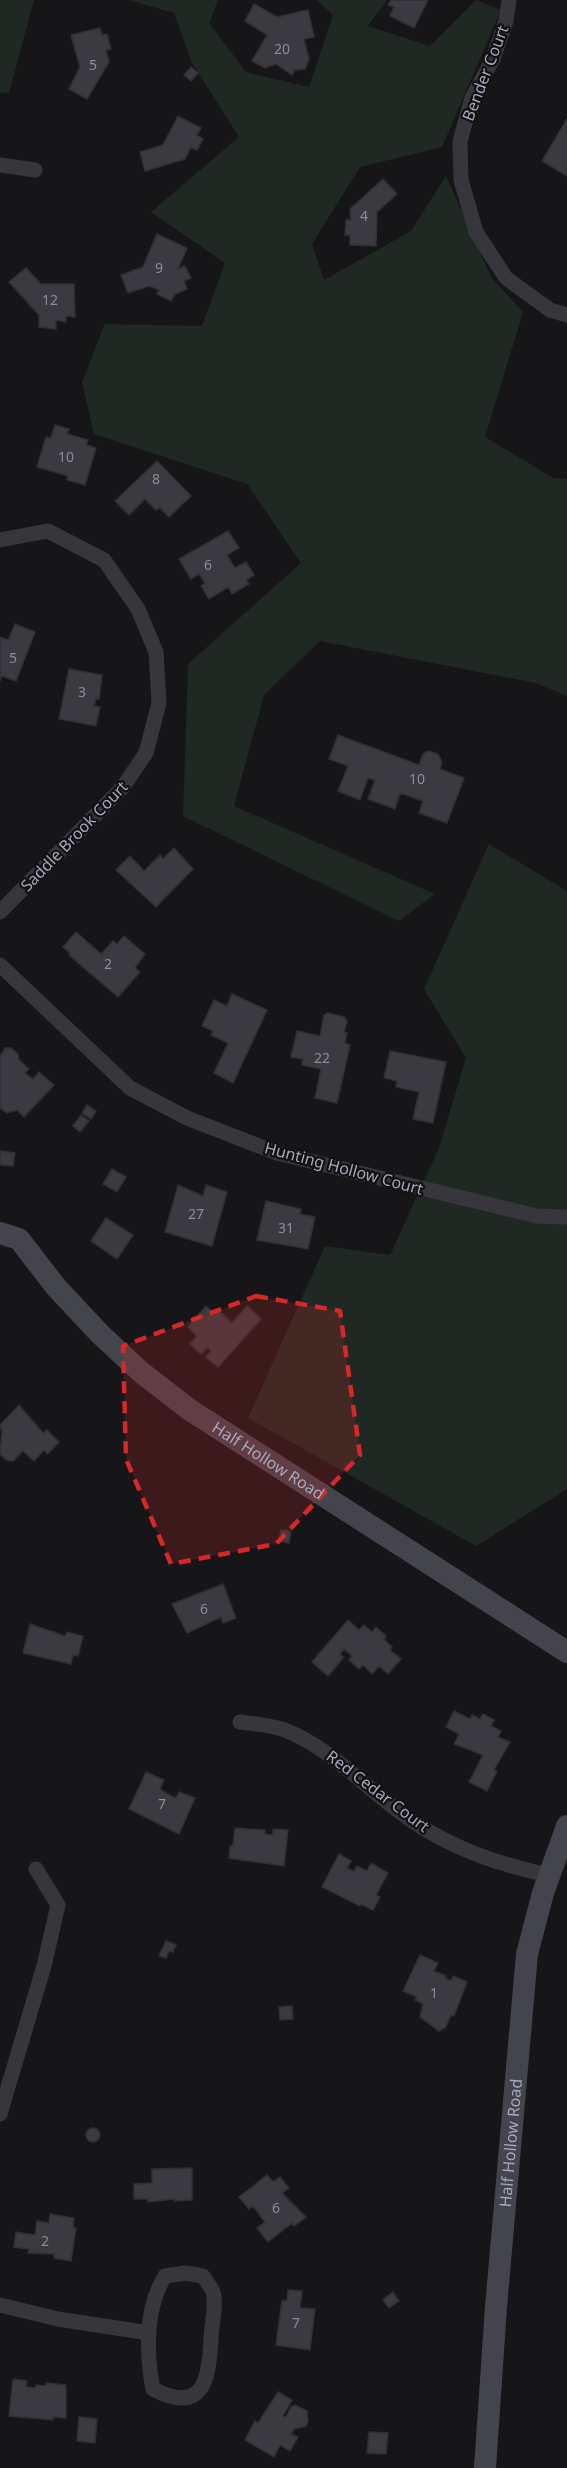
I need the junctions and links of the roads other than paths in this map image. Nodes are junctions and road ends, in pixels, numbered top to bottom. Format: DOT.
graph roads {
  1 [pos="509,0"];
  2 [pos="0,165"];
  3 [pos="35,170"];
  4 [pos="567,315"];
  5 [pos="0,540"];
  6 [pos="0,912"];
  7 [pos="0,965"];
  8 [pos="567,1217"];
  9 [pos="0,1233"];
  10 [pos="567,1652"];
  11 [pos="240,1722"];
  12 [pos="567,1826"];
  13 [pos="36,1869"];
  14 [pos="549,1875"];
  15 [pos="0,2114"];
  16 [pos="0,2305"];
  17 [pos="149,2333"];
  18 [pos="485,2468"];
  1 -- 4 [label="street, Bender Court"];
  2 -- 3 [label="street"];
  5 -- 6 [label="street, Saddle Brook Court"];
  7 -- 8 [label="street, Hunting Hollow Court"];
  9 -- 10 [label="street, Half Hollow Road"];
  11 -- 14 [label="street, Red Cedar Court"];
  12 -- 14 [label="street, Half Hollow Road"];
  13 -- 15 [label="street"];
  14 -- 18 [label="street, Half Hollow Road"];
  16 -- 17 [label="street"];
  17 -- 17 [label="street"];
}
